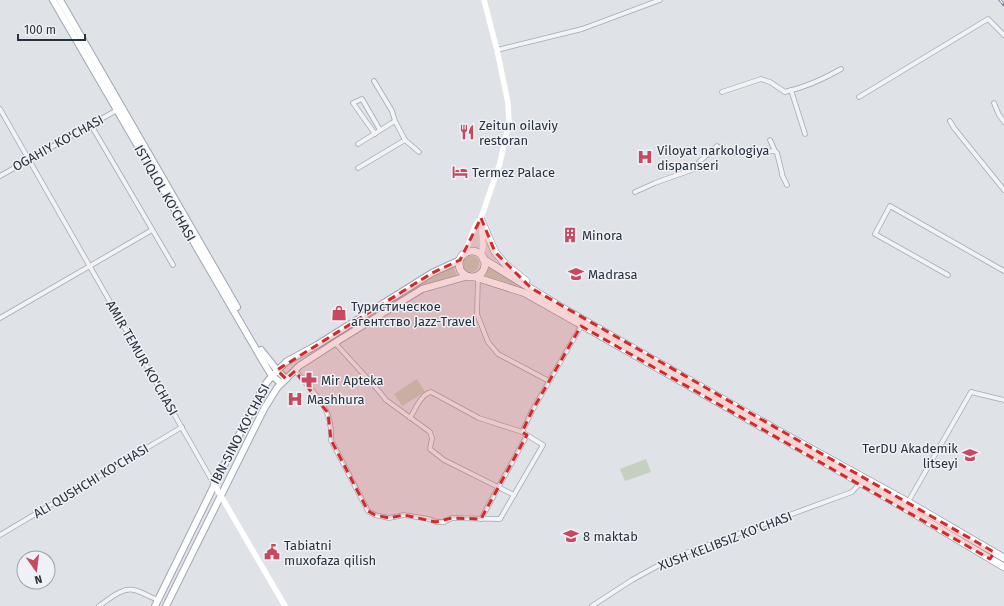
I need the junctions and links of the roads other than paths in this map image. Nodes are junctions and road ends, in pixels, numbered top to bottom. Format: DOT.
graph roads {
  1 [pos="53,0"];
  2 [pos="60,0"];
  3 [pos="484,0"];
  4 [pos="660,0"];
  5 [pos="1004,35"];
  6 [pos="497,50"];
  7 [pos="841,69"];
  8 [pos="374,81"];
  9 [pos="791,90"];
  10 [pos="722,92"];
  11 [pos="859,98"];
  12 [pos="994,103"];
  13 [pos="0,109"];
  14 [pos="116,110"];
  15 [pos="395,121"];
  16 [pos="950,121"];
  17 [pos="1004,122"];
  18 [pos="91,125"];
  19 [pos="380,130"];
  20 [pos="375,134"];
  21 [pos="805,134"];
  22 [pos="405,140"];
  23 [pos="770,140"];
  24 [pos="358,144"];
  25 [pos="775,151"];
  26 [pos="419,152"];
  27 [pos="29,159"];
  28 [pos="358,168"];
  29 [pos="0,176"];
  30 [pos="787,186"];
  31 [pos="1004,190"];
  32 [pos="635,192"];
  33 [pos="481,219"];
  34 [pos="152,230"];
  35 [pos="462,257"];
  36 [pos="482,257"];
  37 [pos="173,265"];
  38 [pos="90,266"];
  39 [pos="1004,271"];
  40 [pos="948,275"];
  41 [pos="474,277"];
  42 [pos="532,288"];
  43 [pos="0,318"];
  44 [pos="581,326"];
  45 [pos="335,343"];
  46 [pos="277,370"];
  47 [pos="295,370"];
  48 [pos="272,376"];
  49 [pos="284,381"];
  50 [pos="549,381"];
  51 [pos="1004,400"];
  52 [pos="410,418"];
  53 [pos="182,427"];
  54 [pos="522,432"];
  55 [pos="527,435"];
  56 [pos="860,483"];
  57 [pos="214,484"];
  58 [pos="498,487"];
  59 [pos="514,495"];
  60 [pos="221,496"];
  61 [pos="908,502"];
  62 [pos="481,519"];
  63 [pos="0,535"];
  64 [pos="994,552"];
  65 [pos="1004,558"];
  66 [pos="990,559"];
  67 [pos="1004,567"];
  68 [pos="157,603"];
  69 [pos="99,606"];
  70 [pos="166,606"];
  71 [pos="285,606"];
  72 [pos="592,606"];
  1 -- 14 [label="main road, ISTIQLOL KO'CHASI"];
  2 -- 46 [label="main road, ISTIQLOL KO'CHASI"];
  3 -- 6 [label="main road"];
  4 -- 6 [label="street"];
  5 -- 11 [label="street"];
  6 -- 33 [label="main road"];
  7 -- 9 [label="street"];
  8 -- 15 [label="street"];
  9 -- 10 [label="street"];
  9 -- 21 [label="street"];
  12 -- 17 [label="street"];
  13 -- 27 [label="street, AMIR TEMUR KO'CHASI"];
  14 -- 18 [label="street, OGAHIY KO'CHASI"];
  14 -- 48 [label="main road, ISTIQLOL KO'CHASI"];
  15 -- 19 [label="street"];
  15 -- 22 [label="street"];
  16 -- 31 [label="street"];
  18 -- 27 [label="street, OGAHIY KO'CHASI"];
  18 -- 34 [label="street"];
  19 -- 20 [label="street"];
  19 -- 20 [label="street"];
  20 -- 24 [label="street"];
  22 -- 26 [label="street"];
  22 -- 28 [label="street"];
  23 -- 25 [label="street"];
  25 -- 30 [label="street"];
  25 -- 32 [label="street"];
  27 -- 29 [label="street, OGAHIY KO'CHASI"];
  27 -- 38 [label="street, AMIR TEMUR KO'CHASI"];
  33 -- 35 [label="main road"];
  33 -- 36 [label="main road"];
  33 -- 42 [label="highway"];
  34 -- 37 [label="street"];
  34 -- 38 [label="street"];
  35 -- 36 [label="highway"];
  35 -- 41 [label="highway"];
  35 -- 46 [label="main road, IBN-SINO KO'CHASI"];
  36 -- 41 [label="highway"];
  36 -- 42 [label="highway"];
  38 -- 43 [label="street"];
  38 -- 53 [label="street, AMIR TEMUR KO'CHASI"];
  39 -- 40 [label="street"];
  41 -- 44 [label="highway"];
  41 -- 45 [label="main road, IBN-SINO KO'CHASI"];
  41 -- 50 [label="street"];
  42 -- 61 [label="highway"];
  44 -- 50 [label="street"];
  44 -- 56 [label="highway"];
  45 -- 47 [label="main road, IBN-SINO KO'CHASI"];
  45 -- 52 [label="street"];
  46 -- 48 [label="main road, IBN-SINO KO'CHASI"];
  46 -- 49 [label="main road, ISTIQLOL KO'CHASI"];
  47 -- 49 [label="main road, IBN-SINO KO'CHASI"];
  47 -- 62 [label="street"];
  48 -- 49 [label="main road, ISTIQLOL KO'CHASI"];
  48 -- 57 [label="main road, IBN-SINO KO'CHASI"];
  49 -- 60 [label="main road, IBN-SINO KO'CHASI"];
  50 -- 54 [label="street"];
  51 -- 61 [label="street"];
  52 -- 54 [label="street"];
  52 -- 58 [label="street"];
  53 -- 57 [label="street, AMIR TEMUR KO'CHASI"];
  53 -- 63 [label="street, ALI QUSHCHI KO'CHASI"];
  54 -- 55 [label="street"];
  55 -- 58 [label="street"];
  55 -- 59 [label="street"];
  56 -- 66 [label="highway"];
  56 -- 72 [label="street, XUSH KELIBSIZ KO'CHASI"];
  57 -- 60 [label="main road, AMIR TEMUR KO'CHASI"];
  57 -- 68 [label="main road, IBN-SINO KO'CHASI"];
  58 -- 59 [label="street"];
  58 -- 62 [label="street"];
  59 -- 62 [label="street"];
  60 -- 70 [label="main road, IBN-SINO KO'CHASI"];
  60 -- 71 [label="main road, AMIR TEMUR KO'CHASI"];
  61 -- 64 [label="highway"];
  64 -- 65 [label="highway"];
  64 -- 66 [label="highway"];
  66 -- 67 [label="highway"];
  68 -- 69 [label="street"];
}
